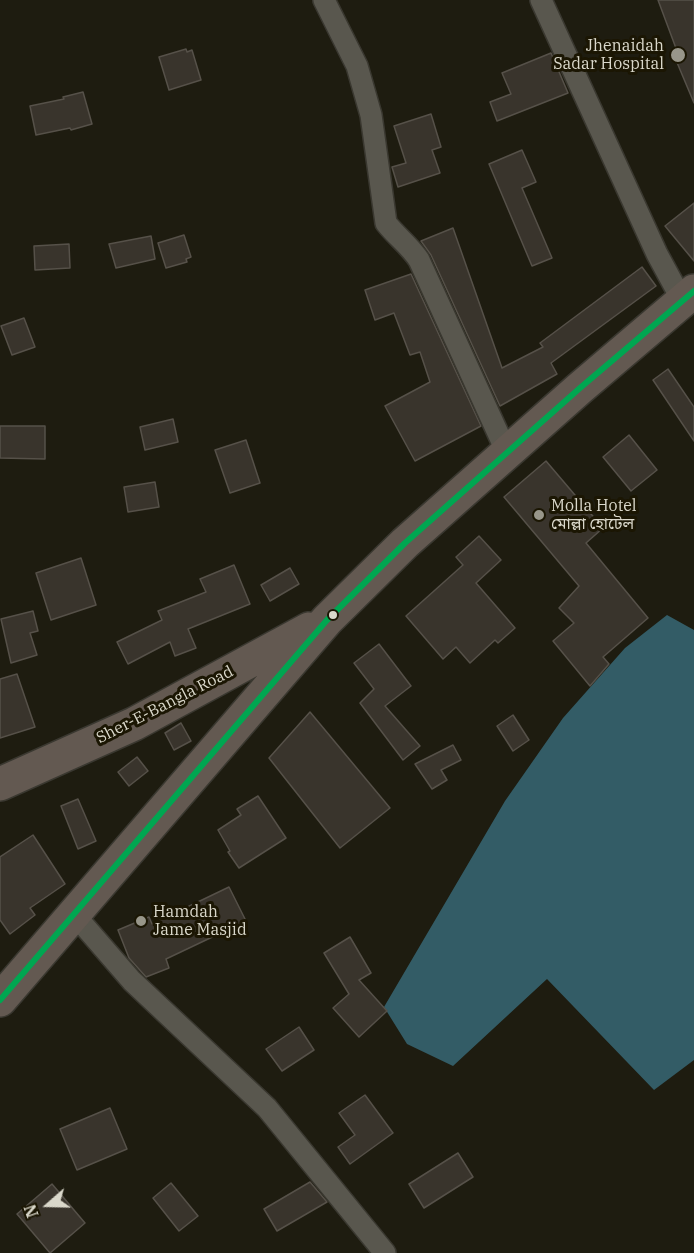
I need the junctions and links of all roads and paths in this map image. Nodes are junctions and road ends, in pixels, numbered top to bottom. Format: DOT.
graph roads {
  1 [pos="324,0"];
  2 [pos="541,0"];
  3 [pos="688,296"];
  4 [pos="507,453"];
  5 [pos="327,620"];
  6 [pos="0,784"];
  7 [pos="74,914"];
  8 [pos="0,1000"];
  9 [pos="385,1253"];
  1 -- 4 [label="street"];
  2 -- 3 [label="street"];
  3 -- 4 [label="highway"];
  4 -- 5 [label="highway"];
  5 -- 6 [label="highway, Sher-E-Bangla Road"];
  5 -- 7 [label="highway"];
  7 -- 8 [label="highway"];
  7 -- 9 [label="street"];
}
